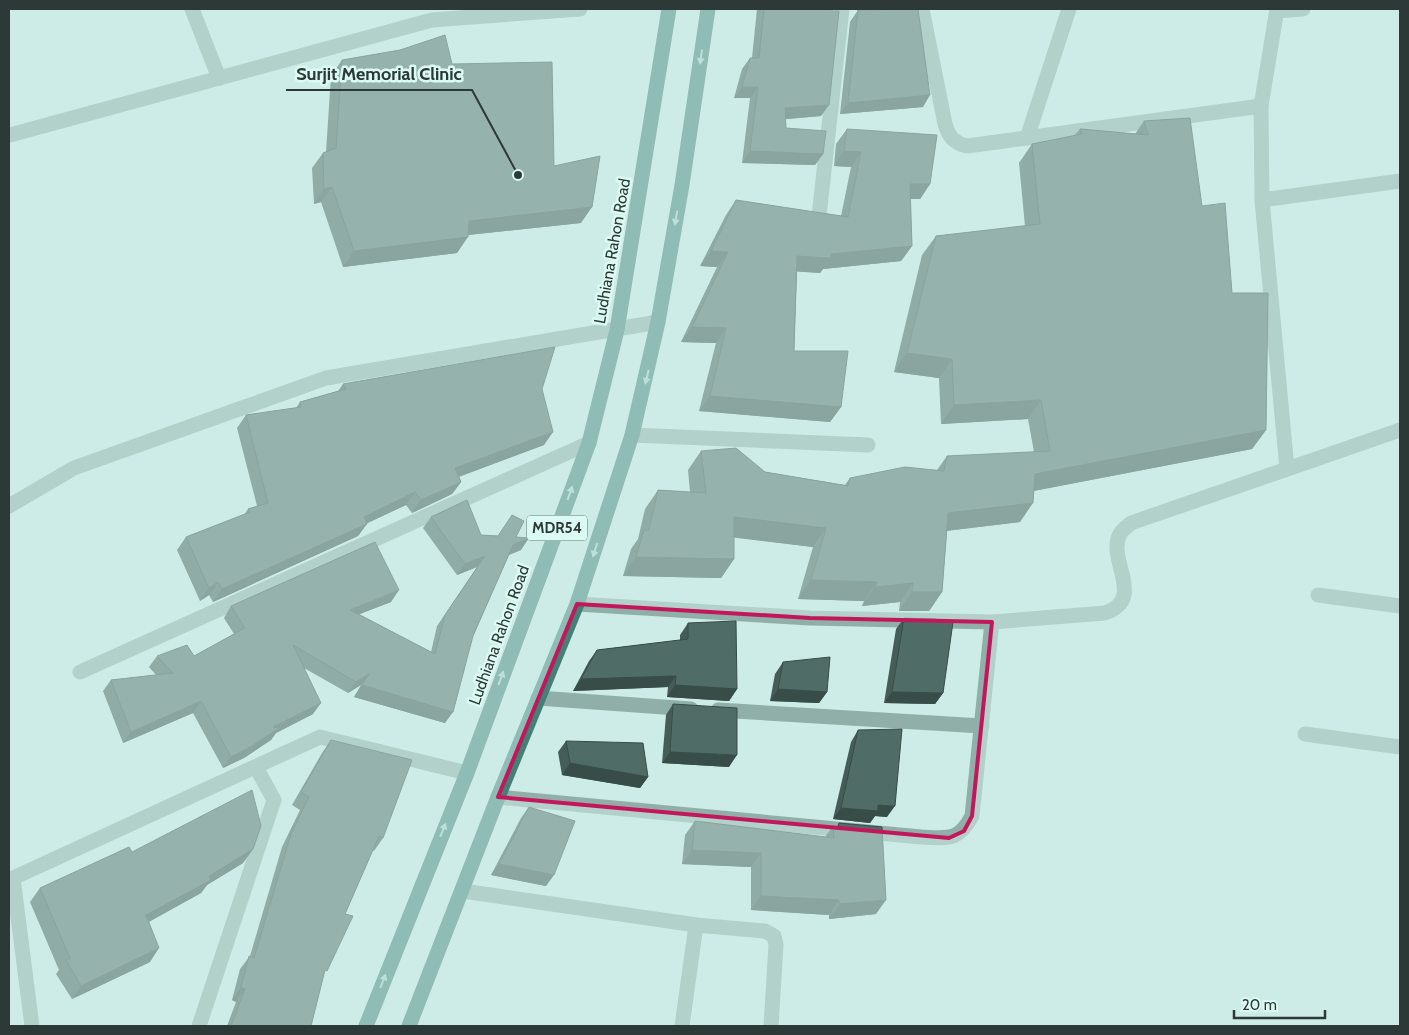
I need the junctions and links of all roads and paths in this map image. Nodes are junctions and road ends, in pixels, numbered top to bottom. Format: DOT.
graph roads {
  1 [pos="192,9"];
  2 [pos="580,9"];
  3 [pos="669,9"];
  4 [pos="708,9"];
  5 [pos="842,9"];
  6 [pos="922,9"];
  7 [pos="1069,9"];
  8 [pos="1303,9"];
  9 [pos="1277,10"];
  10 [pos="219,78"];
  11 [pos="1260,106"];
  12 [pos="10,135"];
  13 [pos="1027,138"];
  14 [pos="1400,181"];
  15 [pos="1262,200"];
  16 [pos="819,216"];
  17 [pos="658,322"];
  18 [pos="616,330"];
  19 [pos="1400,430"];
  20 [pos="632,436"];
  21 [pos="589,443"];
  22 [pos="868,445"];
  23 [pos="1287,469"];
  24 [pos="9,506"];
  25 [pos="1318,595"];
  26 [pos="577,604"];
  27 [pos="1400,606"];
  28 [pos="992,622"];
  29 [pos="80,672"];
  30 [pos="538,698"];
  31 [pos="982,726"];
  32 [pos="1306,734"];
  33 [pos="1400,747"];
  34 [pos="256,767"];
  35 [pos="466,773"];
  36 [pos="498,797"];
  37 [pos="462,891"];
  38 [pos="696,925"];
  39 [pos="32,1026"];
  40 [pos="199,1026"];
  41 [pos="366,1026"];
  42 [pos="409,1026"];
  43 [pos="682,1026"];
  44 [pos="771,1026"];
  1 -- 10 [label="street"];
  2 -- 10 [label="street"];
  3 -- 18 [label="main road, Ludhiana Rahon Road / MDR54"];
  4 -- 17 [label="main road, MDR54, one-way"];
  5 -- 16 [label="street"];
  6 -- 13 [label="street"];
  7 -- 13 [label="street"];
  8 -- 9 [label="street"];
  9 -- 11 [label="street"];
  10 -- 12 [label="street"];
  11 -- 13 [label="street"];
  11 -- 15 [label="street"];
  14 -- 15 [label="street"];
  15 -- 23 [label="street"];
  17 -- 18 [label="street"];
  17 -- 20 [label="main road, MDR54, one-way"];
  18 -- 21 [label="main road, Ludhiana Rahon Road / MDR54"];
  18 -- 24 [label="street"];
  19 -- 23 [label="street"];
  20 -- 22 [label="street"];
  20 -- 26 [label="main road, MDR54, one-way"];
  21 -- 29 [label="street"];
  35 -- 21 [label="main road, Ludhiana Rahon Road / MDR54, one-way"];
  23 -- 28 [label="street"];
  25 -- 27 [label="street"];
  26 -- 28 [label="street"];
  26 -- 30 [label="main road, MDR54"];
  28 -- 31 [label="street"];
  30 -- 31 [label="street"];
  30 -- 36 [label="main road, MDR54"];
  31 -- 36 [label="street"];
  32 -- 33 [label="street"];
  34 -- 35 [label="street"];
  34 -- 39 [label="street"];
  34 -- 40 [label="street"];
  41 -- 35 [label="main road, Ludhiana Rahon Road / MDR54, one-way"];
  36 -- 37 [label="main road, MDR54"];
  37 -- 38 [label="street"];
  37 -- 42 [label="main road, MDR54"];
  38 -- 43 [label="street"];
  38 -- 44 [label="street"];
}
